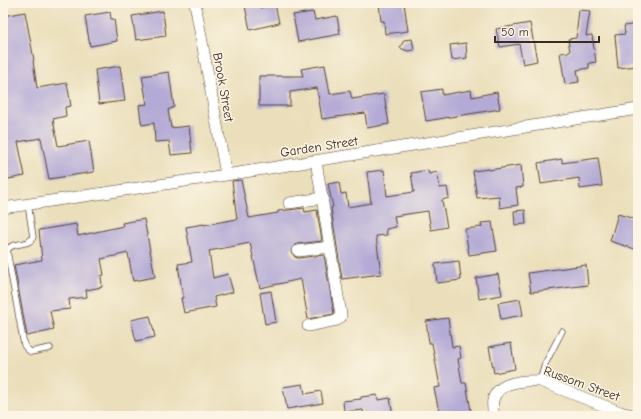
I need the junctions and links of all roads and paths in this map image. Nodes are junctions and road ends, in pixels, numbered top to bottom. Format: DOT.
graph roads {
  1 [pos="195,3"];
  2 [pos="638,109"];
  3 [pos="316,161"];
  4 [pos="226,175"];
  5 [pos="323,198"];
  6 [pos="289,203"];
  7 [pos="28,204"];
  8 [pos="3,208"];
  9 [pos="330,247"];
  10 [pos="298,251"];
  11 [pos="308,326"];
  12 [pos="562,331"];
  13 [pos="50,348"];
  14 [pos="540,381"];
  15 [pos="494,416"];
  16 [pos="637,416"];
  1 -- 4 [label="street, Brook Street"];
  2 -- 3 [label="street, Garden Street"];
  3 -- 4 [label="street, Garden Street"];
  3 -- 5 [label="street"];
  4 -- 7 [label="street, Garden Street"];
  5 -- 6 [label="street"];
  5 -- 9 [label="street"];
  7 -- 8 [label="street, Garden Street"];
  7 -- 13 [label="lane"];
  9 -- 10 [label="street"];
  9 -- 11 [label="street"];
  12 -- 14 [label="lane"];
  14 -- 15 [label="street, Russom Street"];
  14 -- 16 [label="street, Russom Street"];
}
